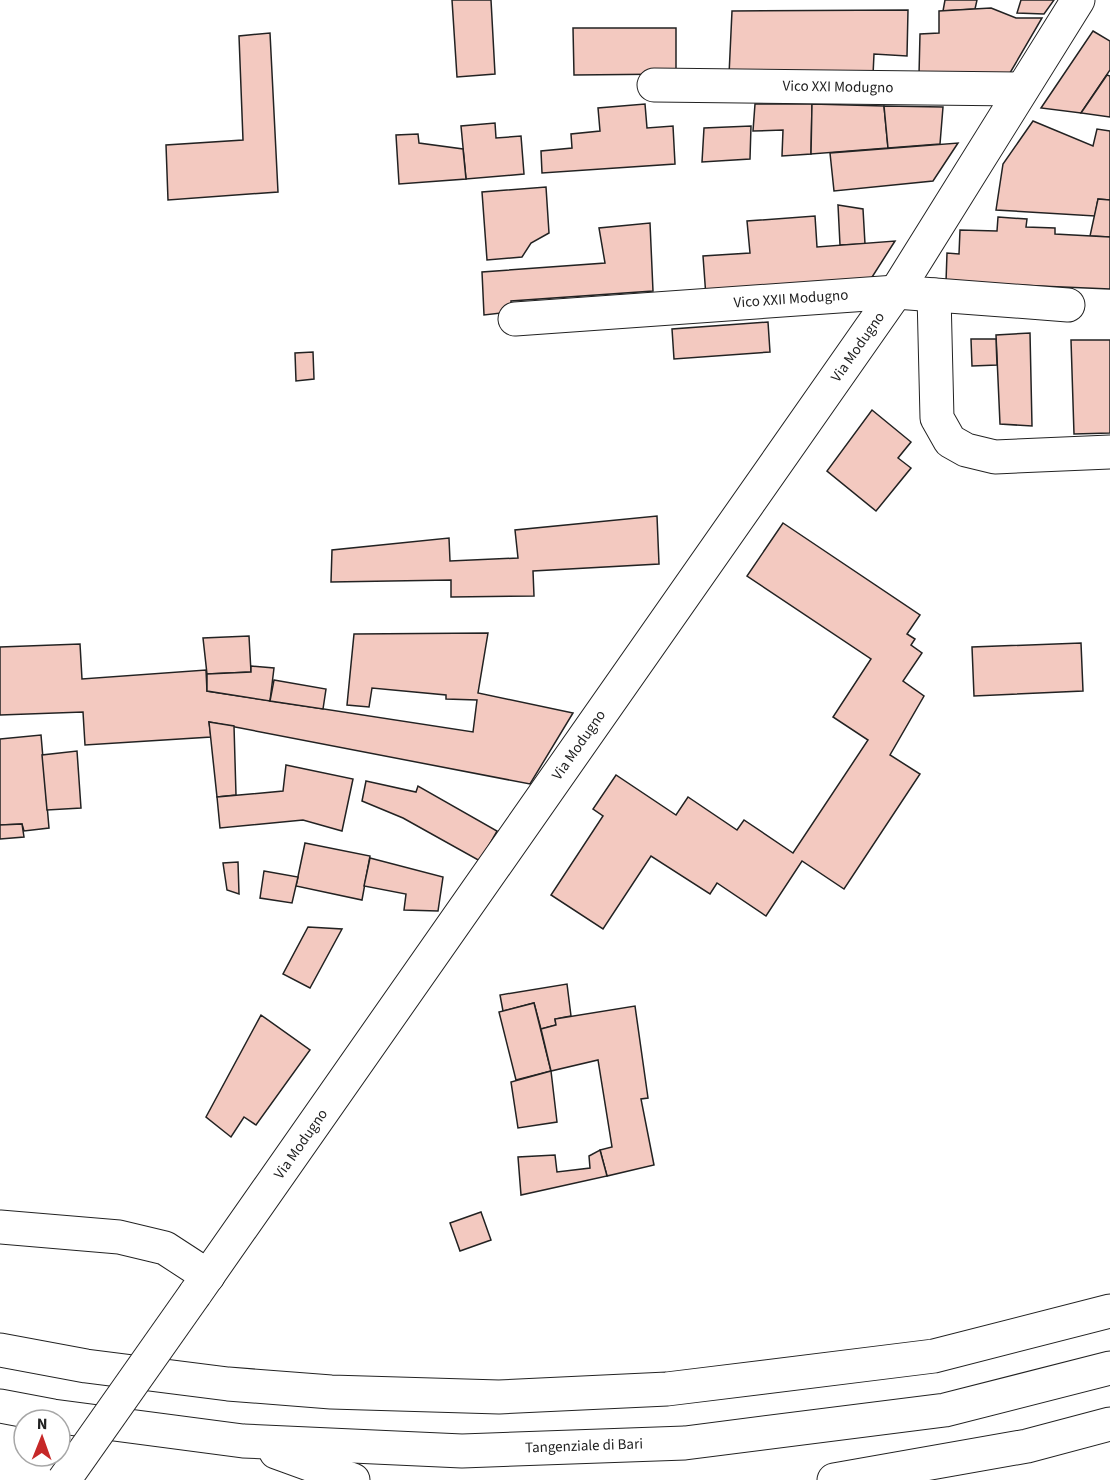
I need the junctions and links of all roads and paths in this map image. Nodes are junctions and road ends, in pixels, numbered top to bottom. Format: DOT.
graph roads {
  1 [pos="1078,0"];
  2 [pos="654,85"];
  3 [pos="1022,89"];
  4 [pos="896,292"];
  5 [pos="934,294"];
  6 [pos="1068,305"];
  7 [pos="515,319"];
  8 [pos="1110,452"];
  9 [pos="0,1227"];
  10 [pos="201,1285"];
  11 [pos="1110,1311"];
  12 [pos="0,1350"];
  13 [pos="1110,1368"];
  14 [pos="0,1406"];
  15 [pos="1110,1424"];
  16 [pos="243,1441"];
  17 [pos="64,1480"];
  18 [pos="353,1480"];
  19 [pos="834,1480"];
  1 -- 3 [label="main road, Via Modugno"];
  2 -- 3 [label="main road, Vico XXI Modugno"];
  3 -- 4 [label="main road, Via Modugno"];
  4 -- 5 [label="main road, Vico XXII Modugno"];
  4 -- 7 [label="main road, Vico XXII Modugno"];
  4 -- 10 [label="main road, Via Modugno"];
  5 -- 6 [label="main road, Vico XXII Modugno"];
  5 -- 8 [label="main road"];
  9 -- 10 [label="main road"];
  10 -- 17 [label="main road, Via Modugno, bridge"];
  11 -- 12 [label="main road"];
  13 -- 16 [label="main road, Tangenziale di Bari"];
  14 -- 16 [label="main road, Tangenziale di Bari"];
  15 -- 19 [label="main road"];
  16 -- 18 [label="main road"];
}
